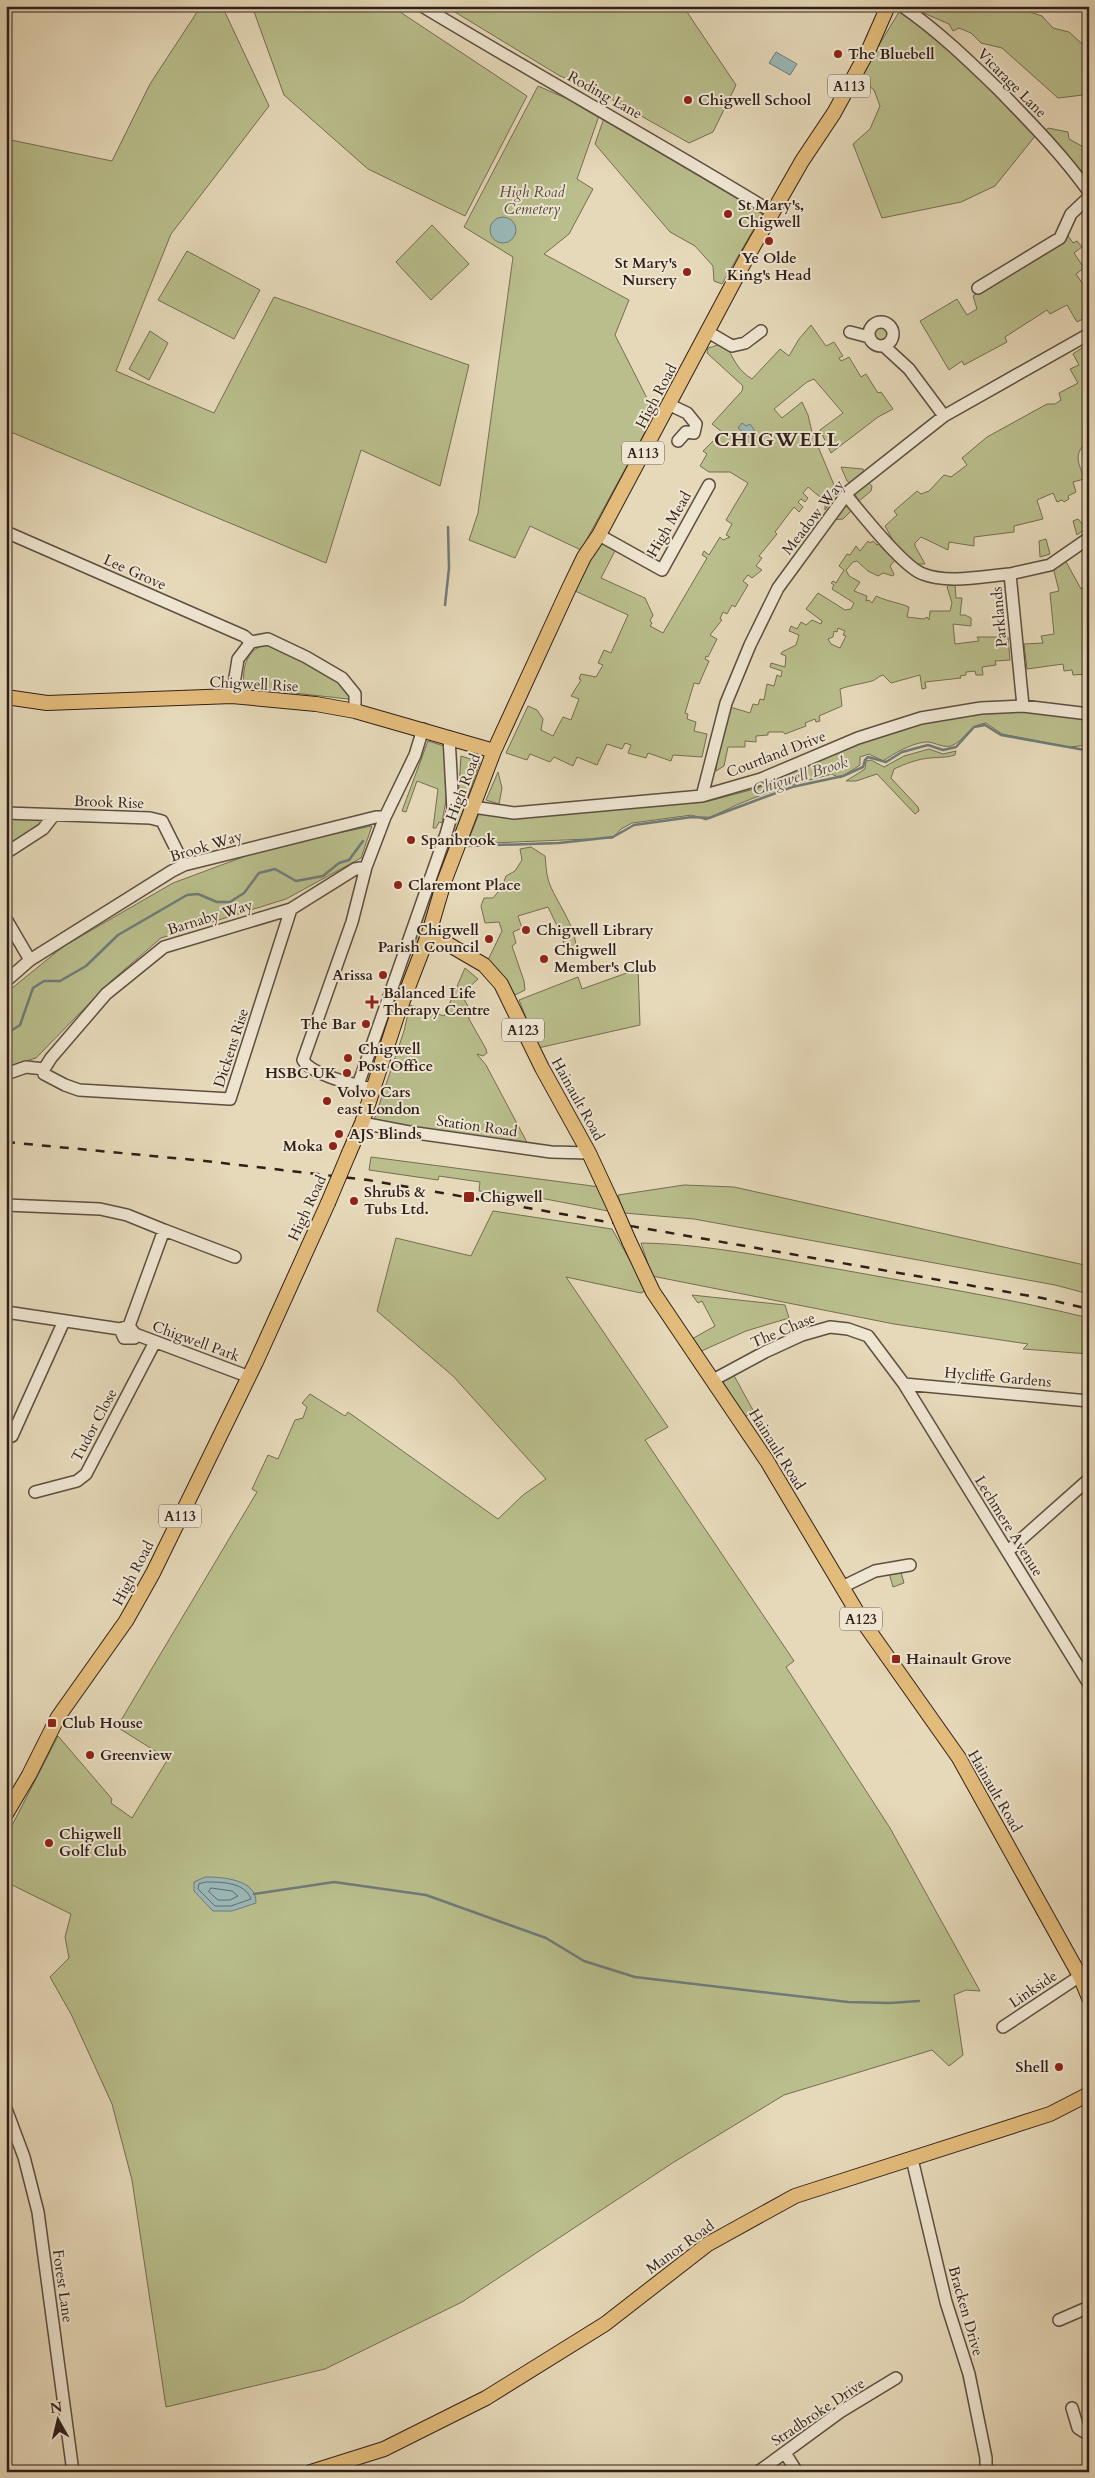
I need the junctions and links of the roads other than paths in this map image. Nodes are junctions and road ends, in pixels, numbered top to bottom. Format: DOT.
graph roads {
  1 [pos="422,6"];
  2 [pos="888,6"];
  3 [pos="902,6"];
  4 [pos="1089,192"];
  5 [pos="1089,197"];
  6 [pos="772,212"];
  7 [pos="978,288"];
  8 [pos="761,331"];
  9 [pos="708,332"];
  10 [pos="850,332"];
  11 [pos="1089,334"];
  12 [pos="869,337"];
  13 [pos="884,346"];
  14 [pos="670,405"];
  15 [pos="944,416"];
  16 [pos="678,441"];
  17 [pos="709,485"];
  18 [pos="846,495"];
  19 [pos="6,532"];
  20 [pos="599,535"];
  21 [pos="1089,538"];
  22 [pos="1010,574"];
  23 [pos="251,642"];
  24 [pos="232,696"];
  25 [pos="6,697"];
  26 [pos="1023,706"];
  27 [pos="355,710"];
  28 [pos="1087,714"];
  29 [pos="423,730"];
  30 [pos="449,737"];
  31 [pos="494,751"];
  32 [pos="702,796"];
  33 [pos="473,807"];
  34 [pos="6,813"];
  35 [pos="54,815"];
  36 [pos="384,817"];
  37 [pos="6,853"];
  38 [pos="184,865"];
  39 [pos="366,867"];
  40 [pos="291,909"];
  41 [pos="6,919"];
  42 [pos="429,933"];
  43 [pos="30,960"];
  44 [pos="410,961"];
  45 [pos="6,981"];
  46 [pos="44,1071"];
  47 [pos="6,1074"];
  48 [pos="358,1086"];
  49 [pos="373,1089"];
  50 [pos="362,1123"];
  51 [pos="589,1152"];
  52 [pos="6,1205"];
  53 [pos="164,1230"];
  54 [pos="235,1257"];
  55 [pos="6,1312"];
  56 [pos="64,1321"];
  57 [pos="128,1330"];
  58 [pos="155,1342"];
  59 [pos="247,1376"];
  60 [pos="713,1380"];
  61 [pos="904,1384"];
  62 [pos="1089,1401"];
  63 [pos="6,1437"];
  64 [pos="1089,1479"];
  65 [pos="35,1492"];
  66 [pos="1008,1552"];
  67 [pos="910,1564"];
  68 [pos="842,1587"];
  69 [pos="1089,1684"];
  70 [pos="6,1814"];
  71 [pos="1080,1976"];
  72 [pos="1089,1998"];
  73 [pos="1003,2027"];
  74 [pos="1089,2094"];
  75 [pos="6,2109"];
  76 [pos="912,2158"];
  77 [pos="1089,2307"];
  78 [pos="1059,2320"];
  79 [pos="896,2378"];
  80 [pos="1072,2408"];
  81 [pos="1089,2431"];
  82 [pos="785,2453"];
  83 [pos="73,2472"];
  84 [pos="311,2472"];
  85 [pos="758,2472"];
  86 [pos="797,2472"];
  87 [pos="986,2472"];
  1 -- 6 [label="street, Roding Lane"];
  2 -- 6 [label="main road, High Road / A113"];
  3 -- 4 [label="street, Vicarage Lane"];
  5 -- 7 [label="street"];
  6 -- 9 [label="main road, High Road / A113"];
  8 -- 9 [label="street"];
  9 -- 14 [label="main road, High Road / A113"];
  10 -- 12 [label="street"];
  11 -- 15 [label="street, Meadow Way"];
  12 -- 13 [label="street"];
  12 -- 13 [label="street"];
  13 -- 15 [label="street"];
  14 -- 16 [label="street"];
  14 -- 20 [label="main road, High Road / A113"];
  15 -- 18 [label="street, Meadow Way"];
  17 -- 20 [label="street, High Mead"];
  18 -- 22 [label="street, Parklands"];
  18 -- 32 [label="street, Meadow Way"];
  19 -- 23 [label="street, Lee Grove"];
  20 -- 31 [label="main road, High Road / A113"];
  21 -- 22 [label="street"];
  22 -- 26 [label="street, Parklands"];
  23 -- 24 [label="street"];
  23 -- 27 [label="street, Lee Grove"];
  24 -- 25 [label="main road, Chigwell Rise"];
  24 -- 27 [label="main road, Chigwell Rise"];
  26 -- 28 [label="street, Courtland Drive"];
  26 -- 32 [label="street, Courtland Drive"];
  27 -- 29 [label="main road, Chigwell Rise"];
  29 -- 30 [label="main road, Chigwell Rise"];
  29 -- 36 [label="street"];
  30 -- 31 [label="main road, Chigwell Rise"];
  30 -- 44 [label="street"];
  31 -- 33 [label="main road, High Road / A113"];
  32 -- 33 [label="street, Courtland Drive"];
  33 -- 42 [label="main road, High Road / A113"];
  34 -- 35 [label="street, Brook Rise"];
  35 -- 37 [label="street"];
  35 -- 38 [label="street, Brook Rise"];
  36 -- 38 [label="street, Brook Way"];
  36 -- 39 [label="street"];
  38 -- 43 [label="street, Brook Way"];
  39 -- 40 [label="street"];
  39 -- 48 [label="street"];
  40 -- 46 [label="street, Barnaby Way"];
  40 -- 46 [label="street, Dickens Rise"];
  41 -- 43 [label="street"];
  42 -- 44 [label="main road, High Road / A113"];
  42 -- 51 [label="main road, Hainault Road / A123"];
  43 -- 45 [label="street, Brook Way"];
  44 -- 48 [label="street"];
  44 -- 49 [label="main road, High Road / A113"];
  46 -- 47 [label="street"];
  48 -- 49 [label="street"];
  49 -- 50 [label="main road, High Road / A113"];
  50 -- 51 [label="street, Station Road"];
  50 -- 59 [label="main road, High Road / A113, bridge"];
  51 -- 60 [label="main road, Hainault Road / A123, bridge"];
  52 -- 53 [label="street"];
  53 -- 54 [label="street"];
  53 -- 57 [label="street"];
  55 -- 56 [label="street, Chigwell Park"];
  56 -- 57 [label="street, Chigwell Park"];
  56 -- 63 [label="street"];
  57 -- 58 [label="street, Chigwell Park"];
  58 -- 59 [label="street, Chigwell Park"];
  58 -- 65 [label="street, Tudor Close"];
  59 -- 70 [label="main road, High Road / A113"];
  60 -- 61 [label="street, The Chase"];
  60 -- 68 [label="main road, Hainault Road / A123"];
  61 -- 62 [label="street, Hycliffe Gardens"];
  61 -- 66 [label="street, Lechmere Avenue"];
  64 -- 66 [label="street"];
  66 -- 69 [label="street, Lechmere Avenue"];
  67 -- 68 [label="street"];
  68 -- 71 [label="main road, Hainault Road / A123"];
  71 -- 72 [label="main road, Hainault Road / A123"];
  71 -- 73 [label="street, Linkside"];
  74 -- 76 [label="main road, Manor Road"];
  75 -- 83 [label="street, Forest Lane"];
  76 -- 84 [label="main road, Manor Road"];
  76 -- 87 [label="street, Bracken Drive"];
  77 -- 78 [label="street"];
  79 -- 82 [label="street, Stradbroke Drive"];
  80 -- 81 [label="street"];
  82 -- 85 [label="street, Stradbroke Drive"];
  82 -- 86 [label="street"];
}
